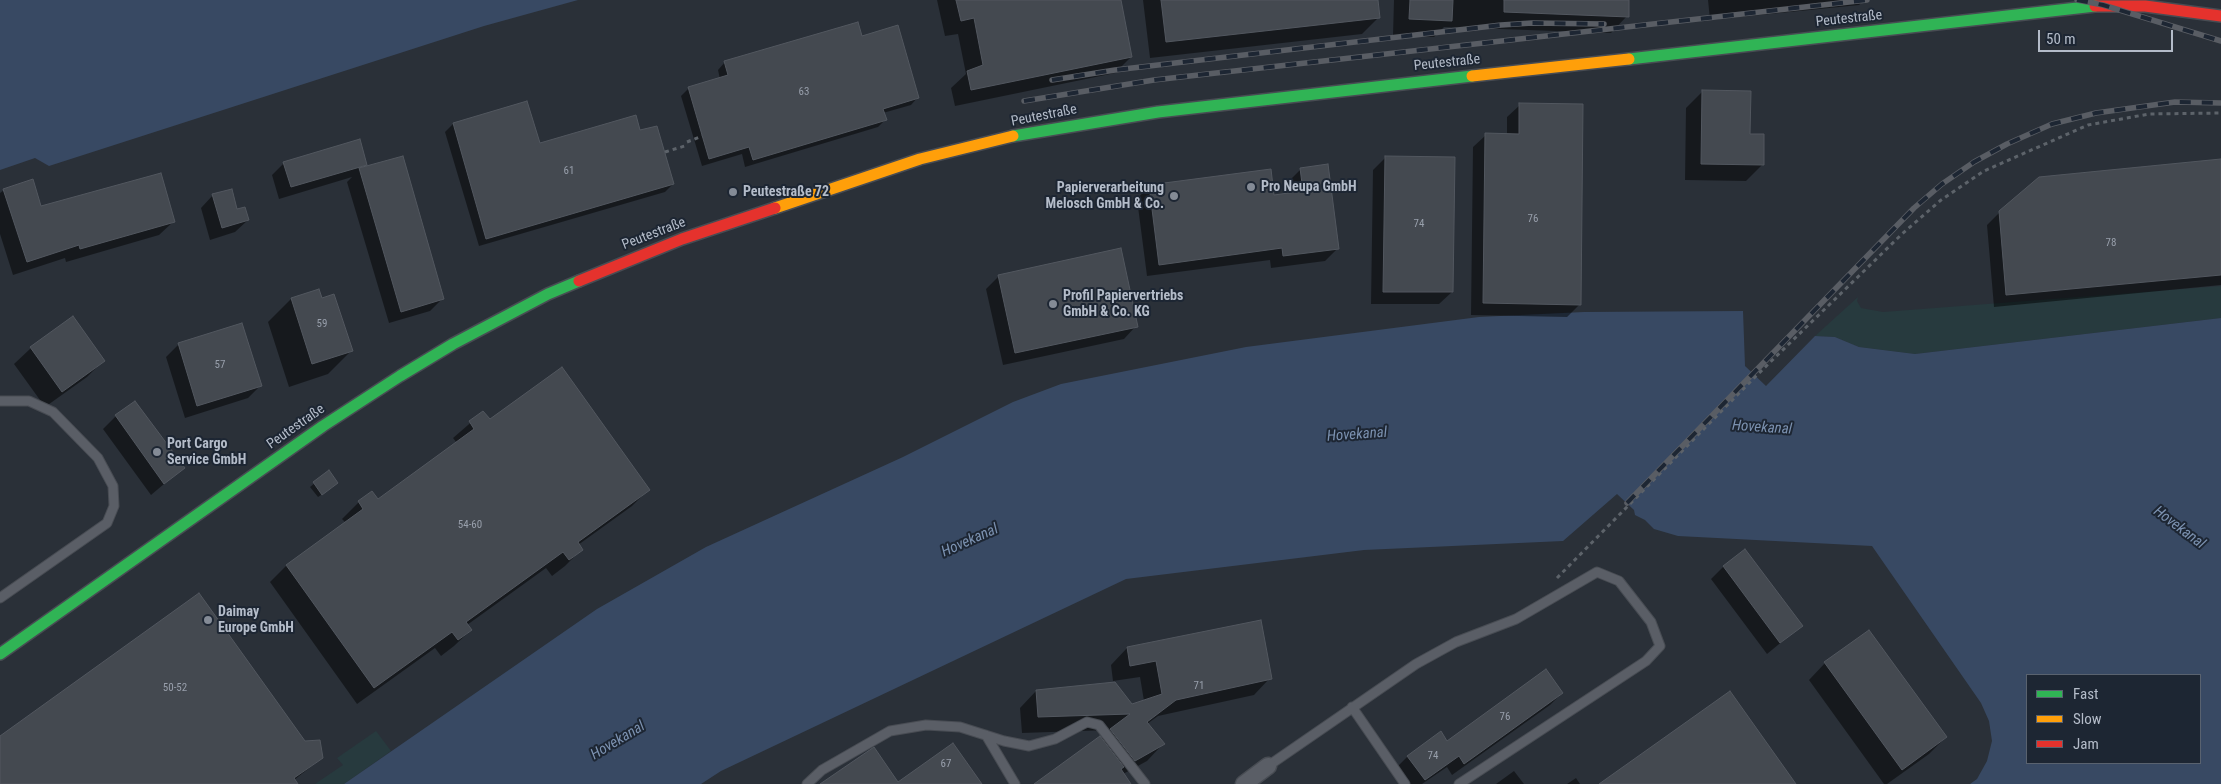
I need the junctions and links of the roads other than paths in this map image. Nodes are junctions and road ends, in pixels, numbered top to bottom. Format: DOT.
graph roads {
  1 [pos="2221,16"];
  2 [pos="0,401"];
  3 [pos="0,598"];
  4 [pos="0,654"];
  5 [pos="1352,707"];
  6 [pos="986,735"];
  7 [pos="1268,766"];
  8 [pos="807,784"];
  9 [pos="1015,784"];
  10 [pos="1145,784"];
  11 [pos="1244,784"];
  12 [pos="1405,784"];
  13 [pos="1459,784"];
  1 -- 4 [label="street, Peutestraße"];
  2 -- 3 [label="lane"];
  5 -- 7 [label="lane"];
  5 -- 12 [label="lane"];
  5 -- 13 [label="lane"];
  6 -- 8 [label="lane"];
  6 -- 9 [label="lane"];
  6 -- 10 [label="lane"];
  7 -- 11 [label="street"];
}
